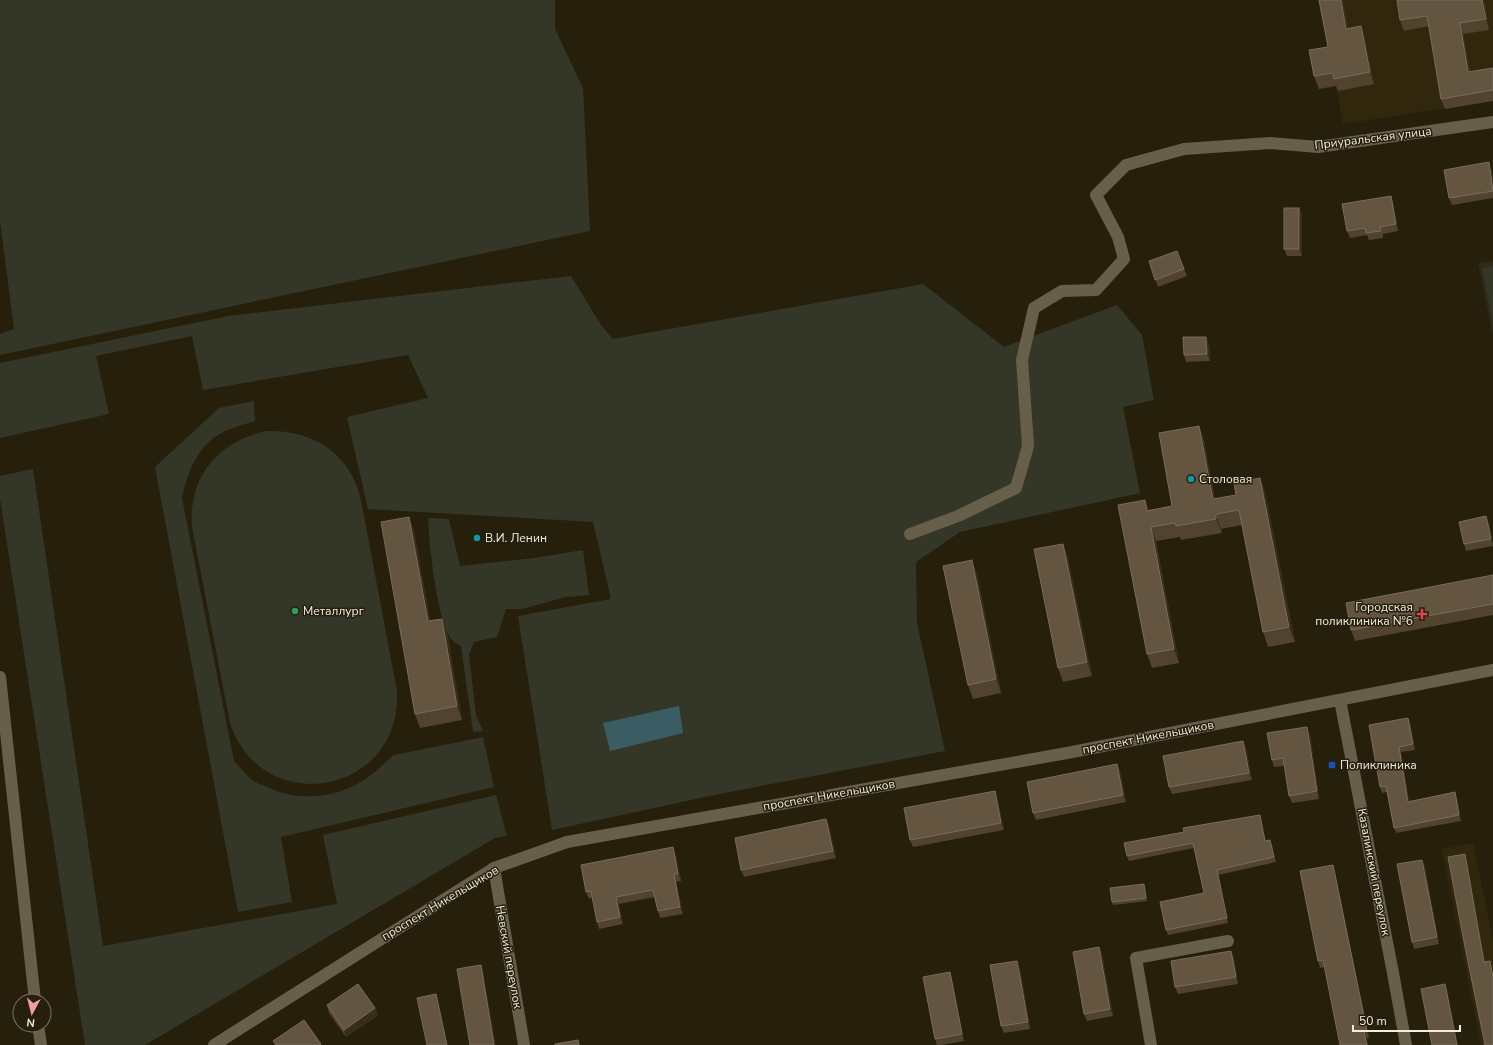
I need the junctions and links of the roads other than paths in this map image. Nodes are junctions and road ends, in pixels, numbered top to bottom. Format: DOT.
graph roads {
  1 [pos="1493,122"];
  2 [pos="910,534"];
  3 [pos="1493,670"];
  4 [pos="0,677"];
  5 [pos="1340,700"];
  6 [pos="494,868"];
  7 [pos="1228,941"];
  8 [pos="34,993"];
  9 [pos="39,1033"];
  10 [pos="41,1045"];
  11 [pos="214,1045"];
  12 [pos="524,1045"];
  13 [pos="1152,1045"];
  14 [pos="1406,1045"];
  1 -- 2 [label="street, Приуральская улица"];
  3 -- 5 [label="street, проспект Никельщиков"];
  4 -- 8 [label="street"];
  5 -- 6 [label="street, проспект Никельщиков"];
  5 -- 14 [label="street, Казалинский переулок"];
  6 -- 11 [label="street, проспект Никельщиков"];
  6 -- 12 [label="street, Невский переулок"];
  7 -- 13 [label="street"];
  9 -- 10 [label="street"];
}
